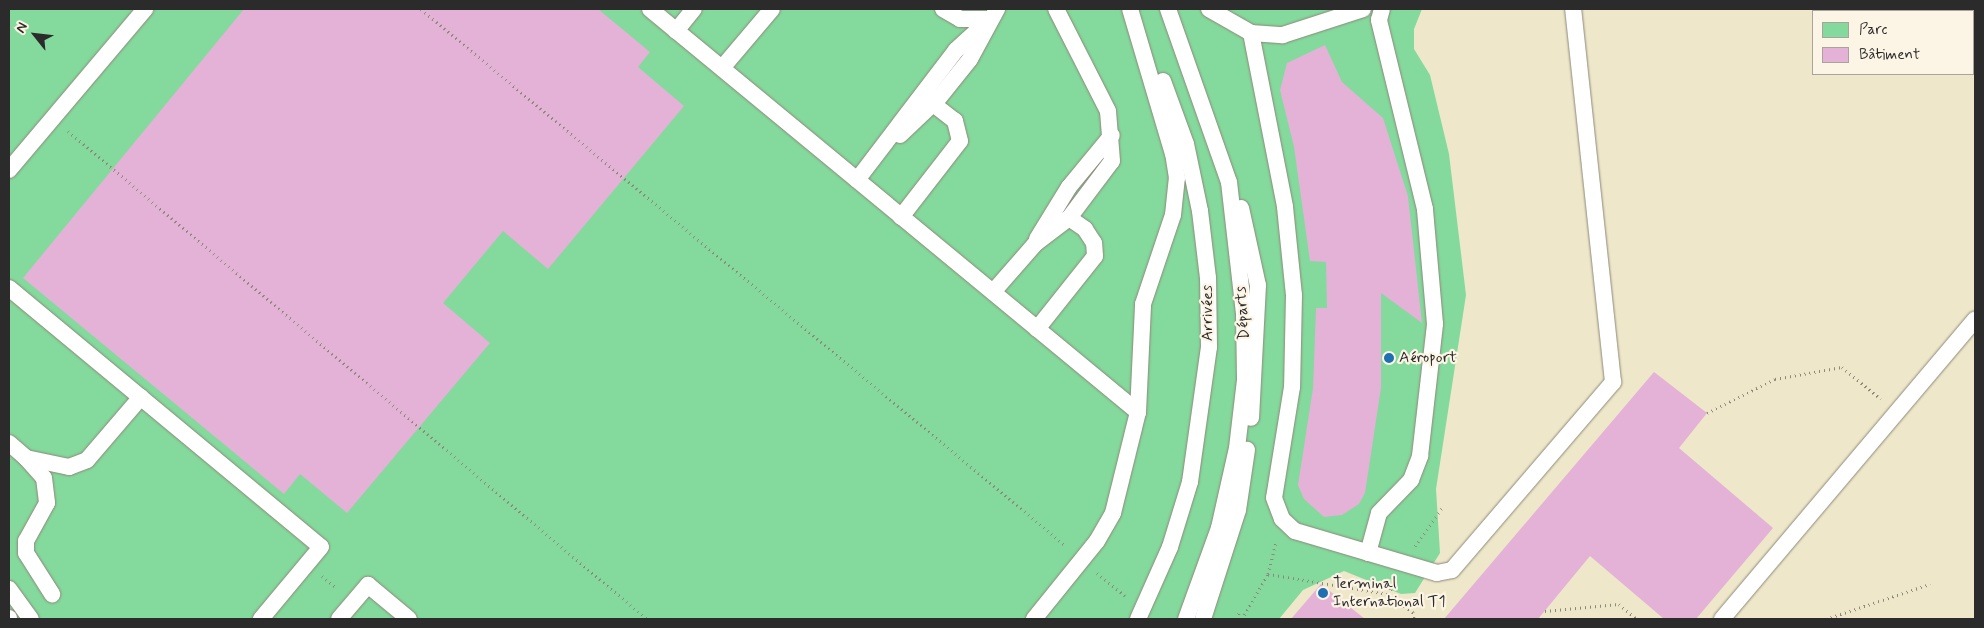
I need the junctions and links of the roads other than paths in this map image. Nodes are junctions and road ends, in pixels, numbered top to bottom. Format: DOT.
graph roads {
  1 [pos="145,9"];
  2 [pos="650,9"];
  3 [pos="694,9"];
  4 [pos="772,9"];
  5 [pos="943,9"];
  6 [pos="1056,9"];
  7 [pos="1130,9"];
  8 [pos="1168,9"];
  9 [pos="1176,9"];
  10 [pos="1209,9"];
  11 [pos="1363,9"];
  12 [pos="1382,9"];
  13 [pos="1573,9"];
  14 [pos="994,14"];
  15 [pos="676,31"];
  16 [pos="1251,33"];
  17 [pos="722,68"];
  18 [pos="933,104"];
  19 [pos="1112,135"];
  20 [pos="890,142"];
  21 [pos="9,170"];
  22 [pos="857,180"];
  23 [pos="901,217"];
  24 [pos="1069,218"];
  25 [pos="1035,244"];
  26 [pos="9,288"];
  27 [pos="992,292"];
  28 [pos="1975,320"];
  29 [pos="1037,329"];
  30 [pos="141,397"];
  31 [pos="1138,412"];
  32 [pos="9,443"];
  33 [pos="26,458"];
  34 [pos="1368,552"];
  35 [pos="9,589"];
  36 [pos="52,594"];
  37 [pos="1141,615"];
  38 [pos="31,619"];
  39 [pos="261,619"];
  40 [pos="339,619"];
  41 [pos="409,619"];
  42 [pos="1034,619"];
  43 [pos="1186,619"];
  44 [pos="1203,619"];
  45 [pos="1722,619"];
  1 -- 21 [label="lane"];
  2 -- 15 [label="lane"];
  3 -- 15 [label="lane"];
  4 -- 17 [label="lane"];
  5 -- 14 [label="lane"];
  6 -- 19 [label="lane"];
  7 -- 31 [label="lane"];
  7 -- 37 [label="lane, Arrivées"];
  8 -- 43 [label="lane, Départs"];
  9 -- 44 [label="lane"];
  10 -- 16 [label="lane"];
  11 -- 16 [label="lane"];
  12 -- 34 [label="lane"];
  13 -- 34 [label="lane"];
  14 -- 18 [label="lane"];
  14 -- 20 [label="lane"];
  15 -- 17 [label="lane"];
  16 -- 34 [label="lane"];
  17 -- 22 [label="lane"];
  18 -- 20 [label="lane"];
  18 -- 23 [label="lane"];
  19 -- 24 [label="lane"];
  19 -- 25 [label="lane"];
  20 -- 22 [label="lane"];
  22 -- 23 [label="lane"];
  23 -- 27 [label="lane"];
  24 -- 25 [label="lane"];
  24 -- 29 [label="lane"];
  25 -- 27 [label="lane"];
  26 -- 30 [label="lane"];
  27 -- 29 [label="lane"];
  28 -- 45 [label="lane"];
  29 -- 31 [label="lane"];
  30 -- 33 [label="lane"];
  30 -- 39 [label="lane"];
  31 -- 42 [label="lane"];
  32 -- 33 [label="lane"];
  33 -- 36 [label="lane"];
  35 -- 38 [label="lane"];
  40 -- 41 [label="lane"];
}
